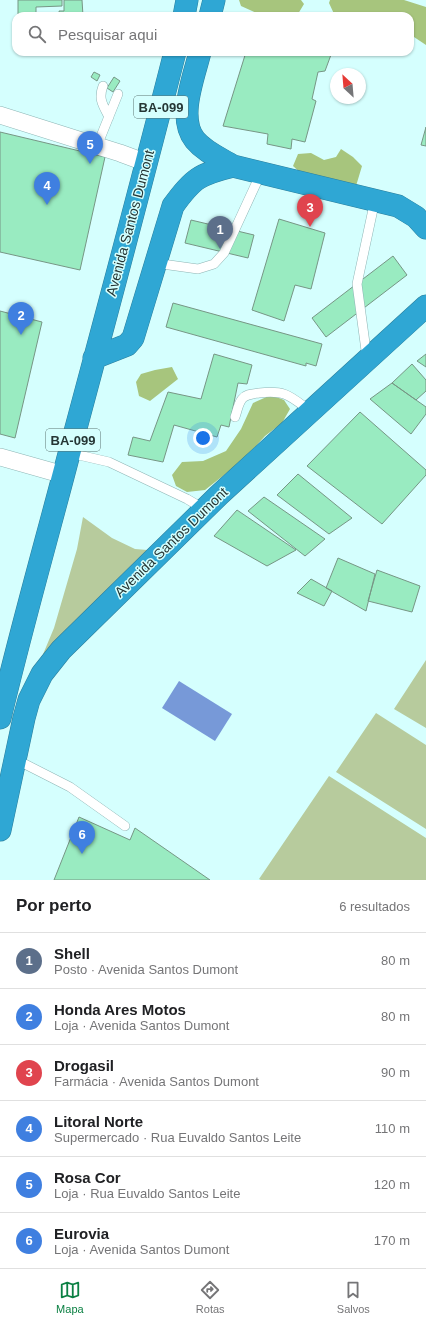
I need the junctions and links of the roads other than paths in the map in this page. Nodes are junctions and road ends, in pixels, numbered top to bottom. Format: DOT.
graph roads {
  1 [pos="188,0"];
  2 [pos="214,0"];
  3 [pos="185,12"];
  4 [pos="211,12"];
  5 [pos="173,56"];
  6 [pos="199,56"];
  7 [pos="103,86"];
  8 [pos="118,94"];
  9 [pos="0,115"];
  10 [pos="109,116"];
  11 [pos="97,146"];
  12 [pos="147,163"];
  13 [pos="233,166"];
  14 [pos="261,172"];
  15 [pos="375,200"];
  16 [pos="426,228"];
  17 [pos="155,263"];
  18 [pos="426,306"];
  19 [pos="94,358"];
  20 [pos="367,359"];
  21 [pos="310,411"];
  22 [pos="235,418"];
  23 [pos="70,452"];
  24 [pos="0,458"];
  25 [pos="64,475"];
  26 [pos="204,509"];
  27 [pos="0,718"];
  28 [pos="16,759"];
  29 [pos="125,826"];
  30 [pos="0,830"];
  1 -- 3 [label="highway"];
  2 -- 4 [label="highway"];
  5 -- 12 [label="highway, Avenida Santos Dumont / BA-099"];
  6 -- 13 [label="highway, BA-099"];
  7 -- 10 [label="lane"];
  8 -- 10 [label="lane"];
  9 -- 11 [label="street"];
  10 -- 11 [label="lane"];
  11 -- 12 [label="street"];
  12 -- 19 [label="highway, Avenida Santos Dumont / BA-099"];
  13 -- 14 [label="highway, BA-099"];
  13 -- 17 [label="highway"];
  14 -- 15 [label="highway, BA-099"];
  14 -- 17 [label="lane"];
  15 -- 16 [label="highway, BA-099"];
  15 -- 20 [label="lane"];
  17 -- 19 [label="highway"];
  18 -- 20 [label="highway, Avenida Santos Dumont"];
  19 -- 23 [label="highway, Avenida Santos Dumont / BA-099"];
  20 -- 21 [label="highway, Avenida Santos Dumont"];
  21 -- 22 [label="lane"];
  21 -- 26 [label="highway, Avenida Santos Dumont"];
  23 -- 25 [label="highway, Avenida Santos Dumont / BA-099"];
  23 -- 26 [label="lane"];
  24 -- 25 [label="street"];
  25 -- 27 [label="highway, Avenida Santos Dumont / BA-099"];
  26 -- 28 [label="highway, Avenida Santos Dumont"];
  28 -- 29 [label="lane"];
  28 -- 30 [label="highway, Avenida Santos Dumont"];
}
